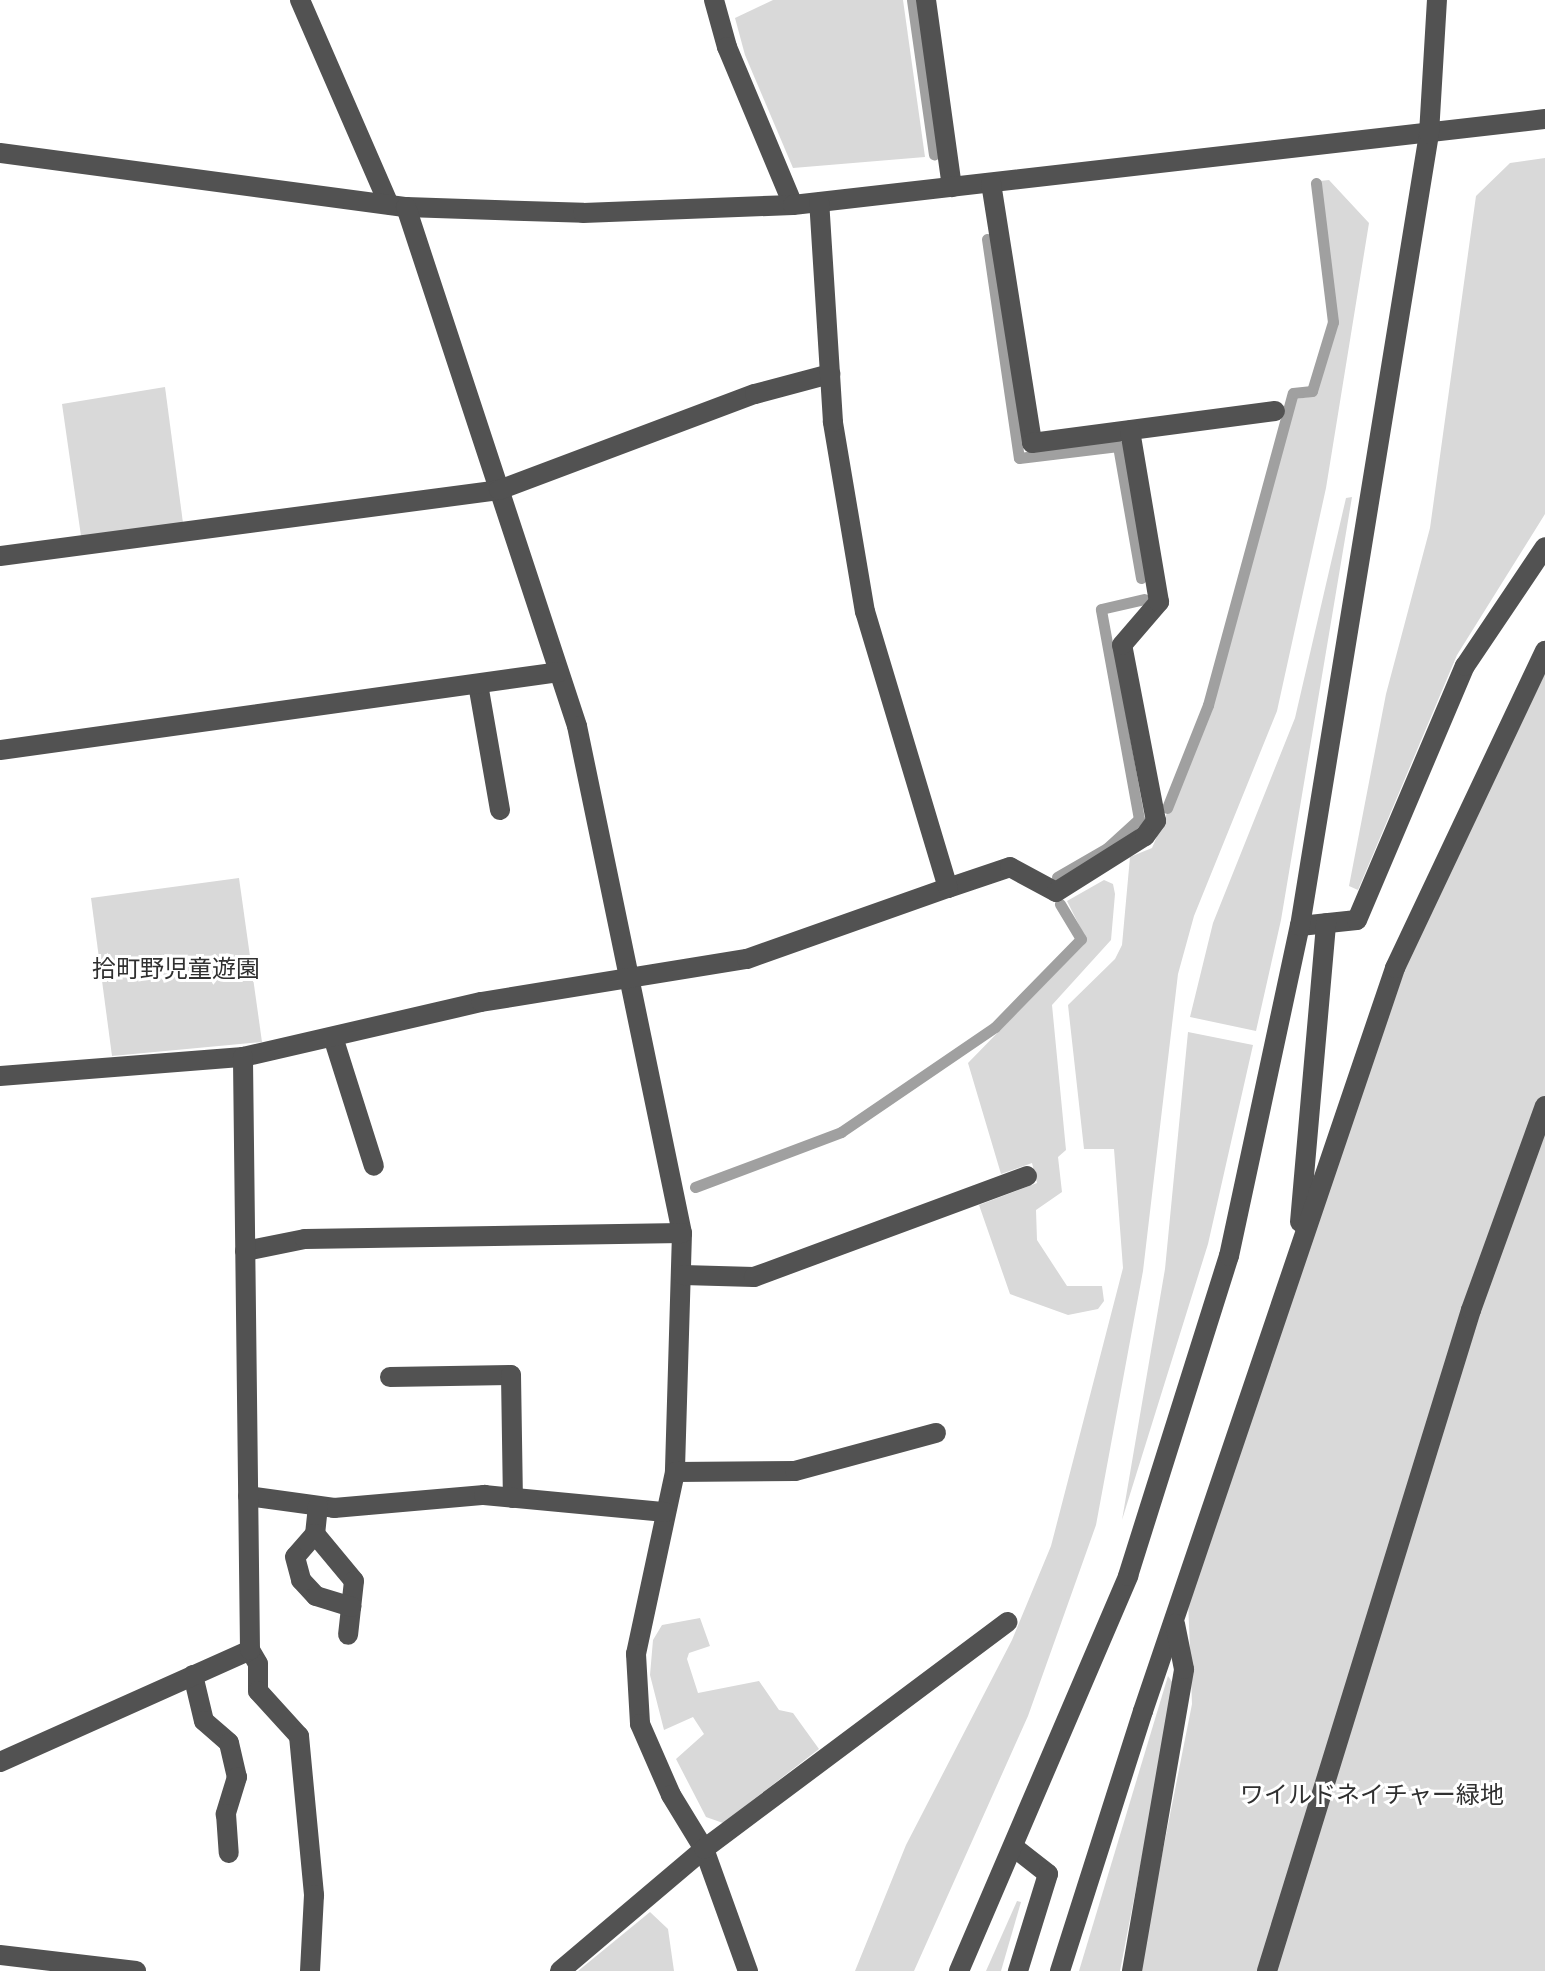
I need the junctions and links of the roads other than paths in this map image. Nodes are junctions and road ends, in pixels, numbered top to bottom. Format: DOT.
graph roads {
  1 [pos="300,0"];
  2 [pos="714,0"];
  3 [pos="926,0"];
  4 [pos="1437,0"];
  5 [pos="1545,119"];
  6 [pos="1429,134"];
  7 [pos="0,153"];
  8 [pos="991,183"];
  9 [pos="952,187"];
  10 [pos="819,202"];
  11 [pos="793,205"];
  12 [pos="398,206"];
  13 [pos="830,374"];
  14 [pos="1275,411"];
  15 [pos="1130,430"];
  16 [pos="499,490"];
  17 [pos="1545,547"];
  18 [pos="0,556"];
  19 [pos="1545,651"];
  20 [pos="559,672"];
  21 [pos="478,684"];
  22 [pos="0,750"];
  23 [pos="500,810"];
  24 [pos="948,888"];
  25 [pos="1326,923"];
  26 [pos="1300,926"];
  27 [pos="627,978"];
  28 [pos="333,1037"];
  29 [pos="243,1057"];
  30 [pos="0,1076"];
  31 [pos="1545,1106"];
  32 [pos="374,1166"];
  33 [pos="1027,1176"];
  34 [pos="682,1233"];
  35 [pos="245,1251"];
  36 [pos="1296,1256"];
  37 [pos="683,1275"];
  38 [pos="390,1377"];
  39 [pos="936,1433"];
  40 [pos="675,1472"];
  41 [pos="248,1496"];
  42 [pos="513,1498"];
  43 [pos="318,1506"];
  44 [pos="665,1512"];
  45 [pos="315,1534"];
  46 [pos="351,1607"];
  47 [pos="1007,1622"];
  48 [pos="1175,1623"];
  49 [pos="348,1635"];
  50 [pos="250,1650"];
  51 [pos="193,1675"];
  52 [pos="0,1762"];
  53 [pos="1015,1848"];
  54 [pos="704,1849"];
  55 [pos="229,1853"];
  56 [pos="0,1955"];
  57 [pos="136,1971"];
  58 [pos="310,1971"];
  59 [pos="560,1971"];
  60 [pos="748,1971"];
  61 [pos="959,1971"];
  62 [pos="1018,1971"];
  63 [pos="1060,1971"];
  64 [pos="1132,1971"];
  65 [pos="1267,1971"];
  1 -- 12 [label="street"];
  2 -- 11 [label="street"];
  3 -- 9 [label="street"];
  4 -- 6 [label="street"];
  5 -- 6 [label="street"];
  6 -- 8 [label="street"];
  6 -- 26 [label="street"];
  7 -- 12 [label="street"];
  8 -- 9 [label="street"];
  8 -- 15 [label="street"];
  9 -- 10 [label="street"];
  10 -- 11 [label="street"];
  10 -- 13 [label="street"];
  11 -- 12 [label="street"];
  12 -- 16 [label="street"];
  13 -- 16 [label="street"];
  13 -- 24 [label="street"];
  14 -- 15 [label="street"];
  15 -- 24 [label="street"];
  16 -- 18 [label="street"];
  16 -- 20 [label="street"];
  17 -- 25 [label="street"];
  19 -- 36 [label="street"];
  20 -- 21 [label="street"];
  20 -- 27 [label="street"];
  21 -- 22 [label="street"];
  21 -- 23 [label="street"];
  24 -- 27 [label="street"];
  25 -- 26 [label="street"];
  25 -- 36 [label="street"];
  26 -- 53 [label="street"];
  27 -- 28 [label="street"];
  27 -- 34 [label="street"];
  28 -- 29 [label="street"];
  28 -- 32 [label="street"];
  29 -- 30 [label="street"];
  29 -- 35 [label="street"];
  31 -- 65 [label="street"];
  33 -- 37 [label="street"];
  34 -- 35 [label="street"];
  34 -- 37 [label="street"];
  35 -- 41 [label="street"];
  36 -- 48 [label="street"];
  37 -- 40 [label="street"];
  38 -- 42 [label="street"];
  39 -- 40 [label="street"];
  40 -- 44 [label="street"];
  41 -- 43 [label="street"];
  41 -- 50 [label="street"];
  42 -- 43 [label="street"];
  42 -- 44 [label="street"];
  43 -- 45 [label="street"];
  44 -- 54 [label="street"];
  45 -- 46 [label="street"];
  45 -- 46 [label="street"];
  46 -- 49 [label="street"];
  47 -- 54 [label="street"];
  48 -- 63 [label="street"];
  48 -- 64 [label="street"];
  50 -- 51 [label="street"];
  50 -- 58 [label="street"];
  51 -- 52 [label="street"];
  51 -- 55 [label="street"];
  53 -- 61 [label="street"];
  53 -- 62 [label="street"];
  54 -- 59 [label="street"];
  54 -- 60 [label="street"];
  56 -- 57 [label="street"];
}
